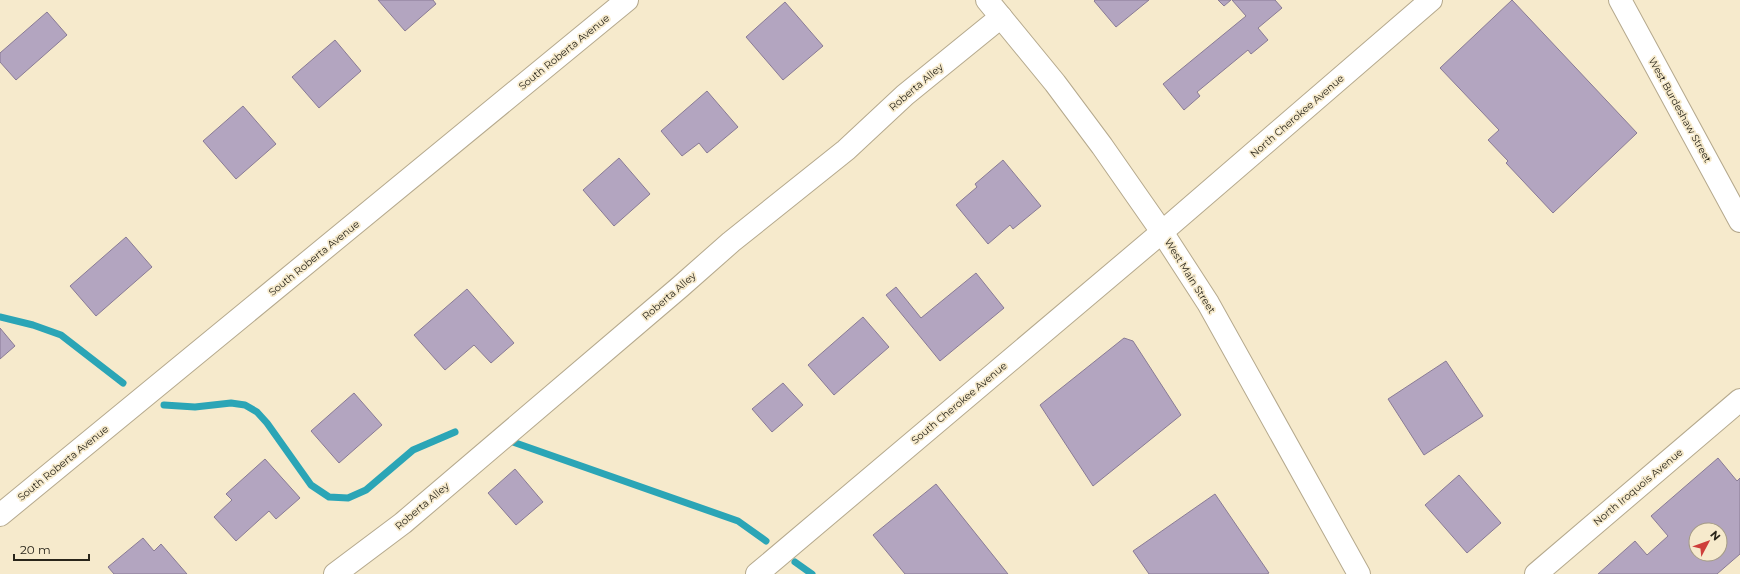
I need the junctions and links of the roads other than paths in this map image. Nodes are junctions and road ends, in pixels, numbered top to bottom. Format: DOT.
graph roads {
  1 [pos="627,0"];
  2 [pos="987,0"];
  3 [pos="1431,0"];
  4 [pos="1620,0"];
  5 [pos="1001,17"];
  6 [pos="1740,221"];
  7 [pos="1162,232"];
  8 [pos="1740,400"];
  9 [pos="0,515"];
  10 [pos="335,574"];
  11 [pos="757,574"];
  12 [pos="1359,574"];
  13 [pos="1536,574"];
  1 -- 9 [label="street, South Roberta Avenue"];
  2 -- 5 [label="street, West Main Street"];
  3 -- 7 [label="street, North Cherokee Avenue"];
  4 -- 6 [label="street, West Burdeshaw Street"];
  5 -- 7 [label="street, West Main Street"];
  5 -- 10 [label="street, Roberta Alley"];
  7 -- 11 [label="street, South Cherokee Avenue"];
  7 -- 12 [label="street, West Main Street"];
  8 -- 13 [label="street, North Iroquois Avenue"];
}
